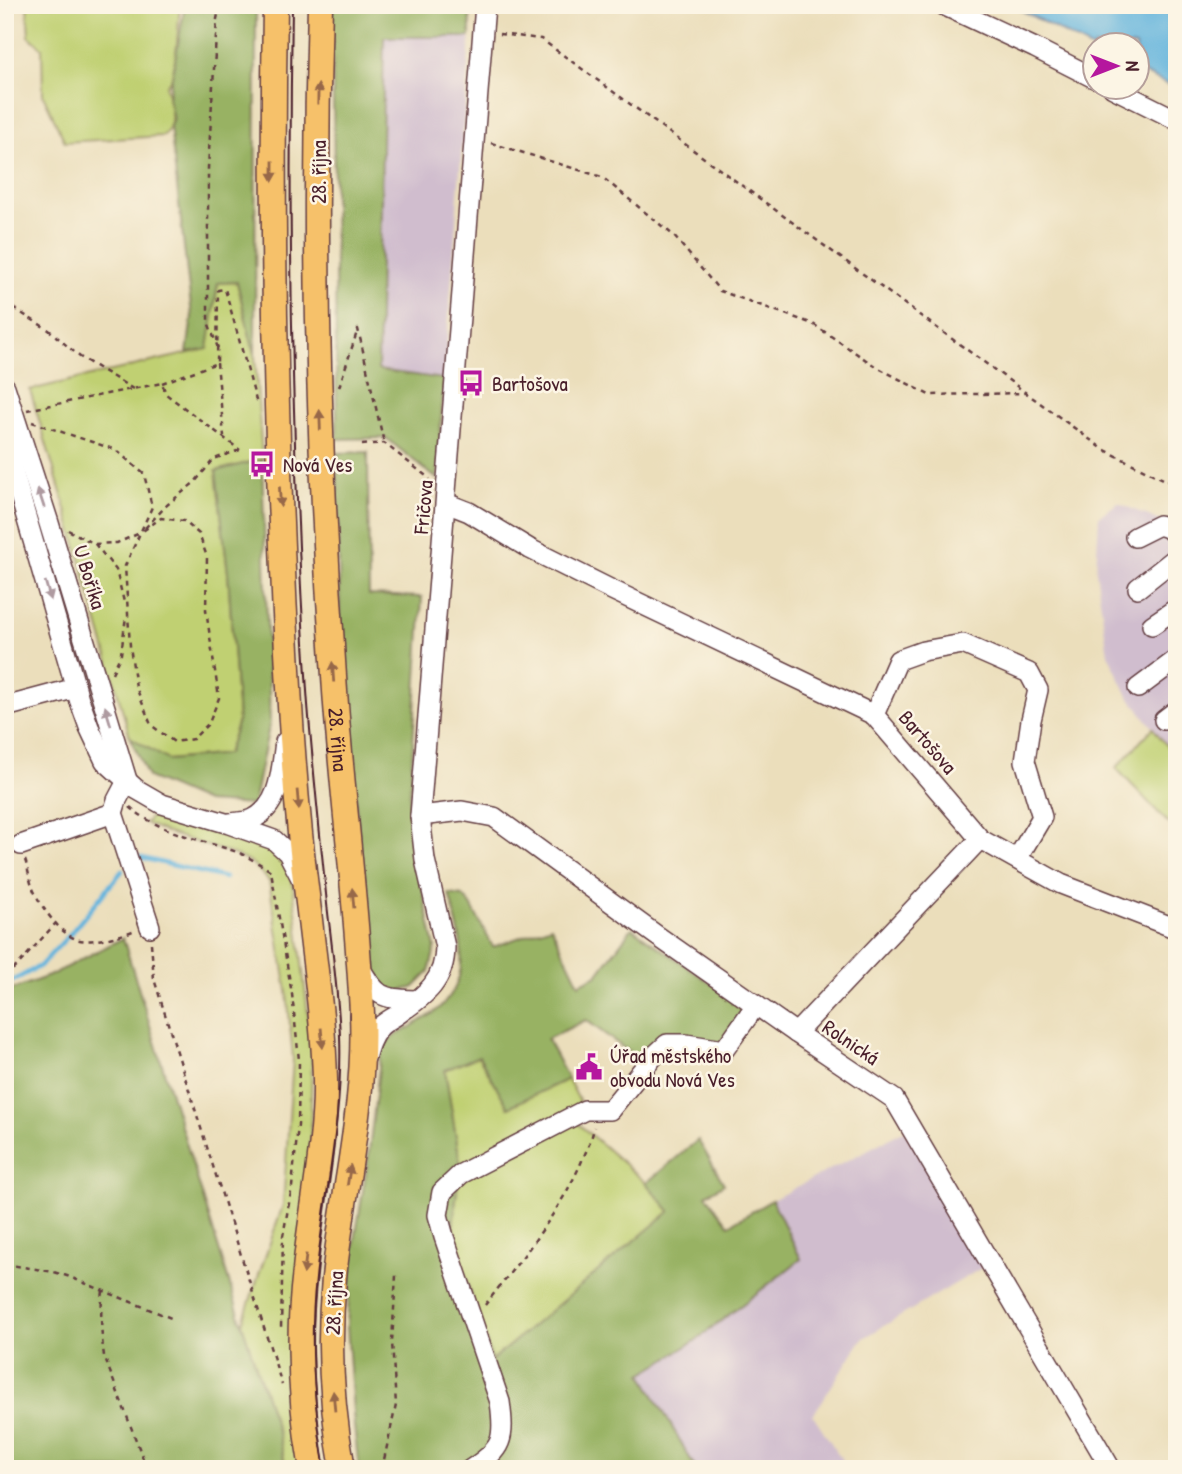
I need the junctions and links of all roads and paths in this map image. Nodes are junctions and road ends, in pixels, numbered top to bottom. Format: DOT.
graph roads {
  1 [pos="220,5"];
  2 [pos="275,5"];
  3 [pos="320,5"];
  4 [pos="485,5"];
  5 [pos="943,5"];
  6 [pos="495,33"];
  7 [pos="1080,71"];
  8 [pos="1141,102"];
  9 [pos="1177,120"];
  10 [pos="474,139"];
  11 [pos="5,303"];
  12 [pos="218,348"];
  13 [pos="217,363"];
  14 [pos="162,383"];
  15 [pos="5,387"];
  16 [pos="339,387"];
  17 [pos="133,389"];
  18 [pos="1026,393"];
  19 [pos="259,410"];
  20 [pos="15,415"];
  21 [pos="225,438"];
  22 [pos="384,443"];
  23 [pos="5,444"];
  24 [pos="362,445"];
  25 [pos="1177,486"];
  26 [pos="446,503"];
  27 [pos="13,505"];
  28 [pos="48,520"];
  29 [pos="140,533"];
  30 [pos="1177,536"];
  31 [pos="1136,537"];
  32 [pos="95,544"];
  33 [pos="1176,559"];
  34 [pos="1138,588"];
  35 [pos="1177,608"];
  36 [pos="127,610"];
  37 [pos="1152,625"];
  38 [pos="1177,659"];
  39 [pos="97,682"];
  40 [pos="1138,688"];
  41 [pos="78,693"];
  42 [pos="5,707"];
  43 [pos="42,708"];
  44 [pos="290,708"];
  45 [pos="874,715"];
  46 [pos="127,781"];
  47 [pos="119,808"];
  48 [pos="420,816"];
  49 [pos="229,824"];
  50 [pos="980,839"];
  51 [pos="21,845"];
  52 [pos="1017,859"];
  53 [pos="306,886"];
  54 [pos="55,924"];
  55 [pos="149,925"];
  56 [pos="1177,929"];
  57 [pos="359,966"];
  58 [pos="5,976"];
  59 [pos="416,1000"];
  60 [pos="756,1005"];
  61 [pos="796,1033"];
  62 [pos="363,1066"];
  63 [pos="591,1110"];
  64 [pos="5,1264"];
  65 [pos="396,1275"];
  66 [pos="103,1291"];
  67 [pos="171,1318"];
  68 [pos="472,1322"];
  69 [pos="280,1327"];
  70 [pos="284,1368"];
  71 [pos="147,1469"];
  72 [pos="312,1469"];
  73 [pos="342,1469"];
  74 [pos="382,1469"];
  75 [pos="471,1469"];
  76 [pos="1111,1469"];
  1 -- 12 [label="path"];
  2 -- 44 [label="main road, 28. října, one-way"];
  57 -- 3 [label="main road, 28. října, one-way"];
  4 -- 10 [label="street, Fričova"];
  5 -- 7 [label="street"];
  6 -- 18 [label="path"];
  8 -- 9 [label="street"];
  10 -- 18 [label="path"];
  10 -- 26 [label="street, Fričova"];
  11 -- 17 [label="path"];
  12 -- 13 [label="path"];
  12 -- 19 [label="path"];
  13 -- 14 [label="path"];
  13 -- 21 [label="path"];
  14 -- 17 [label="path"];
  14 -- 21 [label="path"];
  15 -- 20 [label="street, U Boříka"];
  16 -- 22 [label="path"];
  17 -- 20 [label="path"];
  18 -- 25 [label="path"];
  28 -- 20 [label="street, U Boříka, one-way"];
  20 -- 29 [label="path"];
  21 -- 29 [label="path"];
  22 -- 24 [label="path"];
  22 -- 26 [label="path"];
  23 -- 27 [label="street"];
  26 -- 45 [label="street, Bartošova"];
  26 -- 48 [label="street, Fričova"];
  27 -- 41 [label="street, one-way"];
  28 -- 32 [label="path"];
  28 -- 39 [label="street, U Boříka"];
  29 -- 32 [label="path"];
  29 -- 36 [label="path"];
  29 -- 36 [label="path"];
  30 -- 31 [label="street"];
  32 -- 36 [label="path"];
  33 -- 34 [label="street"];
  35 -- 37 [label="street"];
  36 -- 39 [label="path"];
  38 -- 40 [label="street"];
  46 -- 39 [label="street, U Boříka, one-way"];
  41 -- 42 [label="street"];
  41 -- 43 [label="street"];
  41 -- 46 [label="street"];
  44 -- 49 [label="street"];
  44 -- 53 [label="main road, 28. října, one-way"];
  45 -- 50 [label="street, Bartošova"];
  45 -- 52 [label="street"];
  46 -- 47 [label="street"];
  46 -- 49 [label="street"];
  47 -- 51 [label="street"];
  47 -- 55 [label="street"];
  47 -- 69 [label="path"];
  48 -- 59 [label="street, Fričova"];
  48 -- 60 [label="street, Rolnická"];
  49 -- 53 [label="street"];
  50 -- 52 [label="street, Bartošova"];
  50 -- 61 [label="street"];
  51 -- 54 [label="path"];
  52 -- 56 [label="street, Bartošova"];
  53 -- 72 [label="main road, 28. října, one-way"];
  54 -- 55 [label="path"];
  54 -- 58 [label="path"];
  55 -- 70 [label="path"];
  57 -- 59 [label="street"];
  57 -- 62 [label="main road, 28. října"];
  59 -- 62 [label="street, Fričova"];
  60 -- 61 [label="street, Rolnická"];
  60 -- 63 [label="street"];
  61 -- 76 [label="street, Rolnická"];
  73 -- 62 [label="main road, 28. října, one-way"];
  63 -- 68 [label="path"];
  63 -- 68 [label="street"];
  64 -- 66 [label="path"];
  65 -- 74 [label="path"];
  66 -- 67 [label="path"];
  66 -- 71 [label="path"];
  68 -- 75 [label="street"];
}
